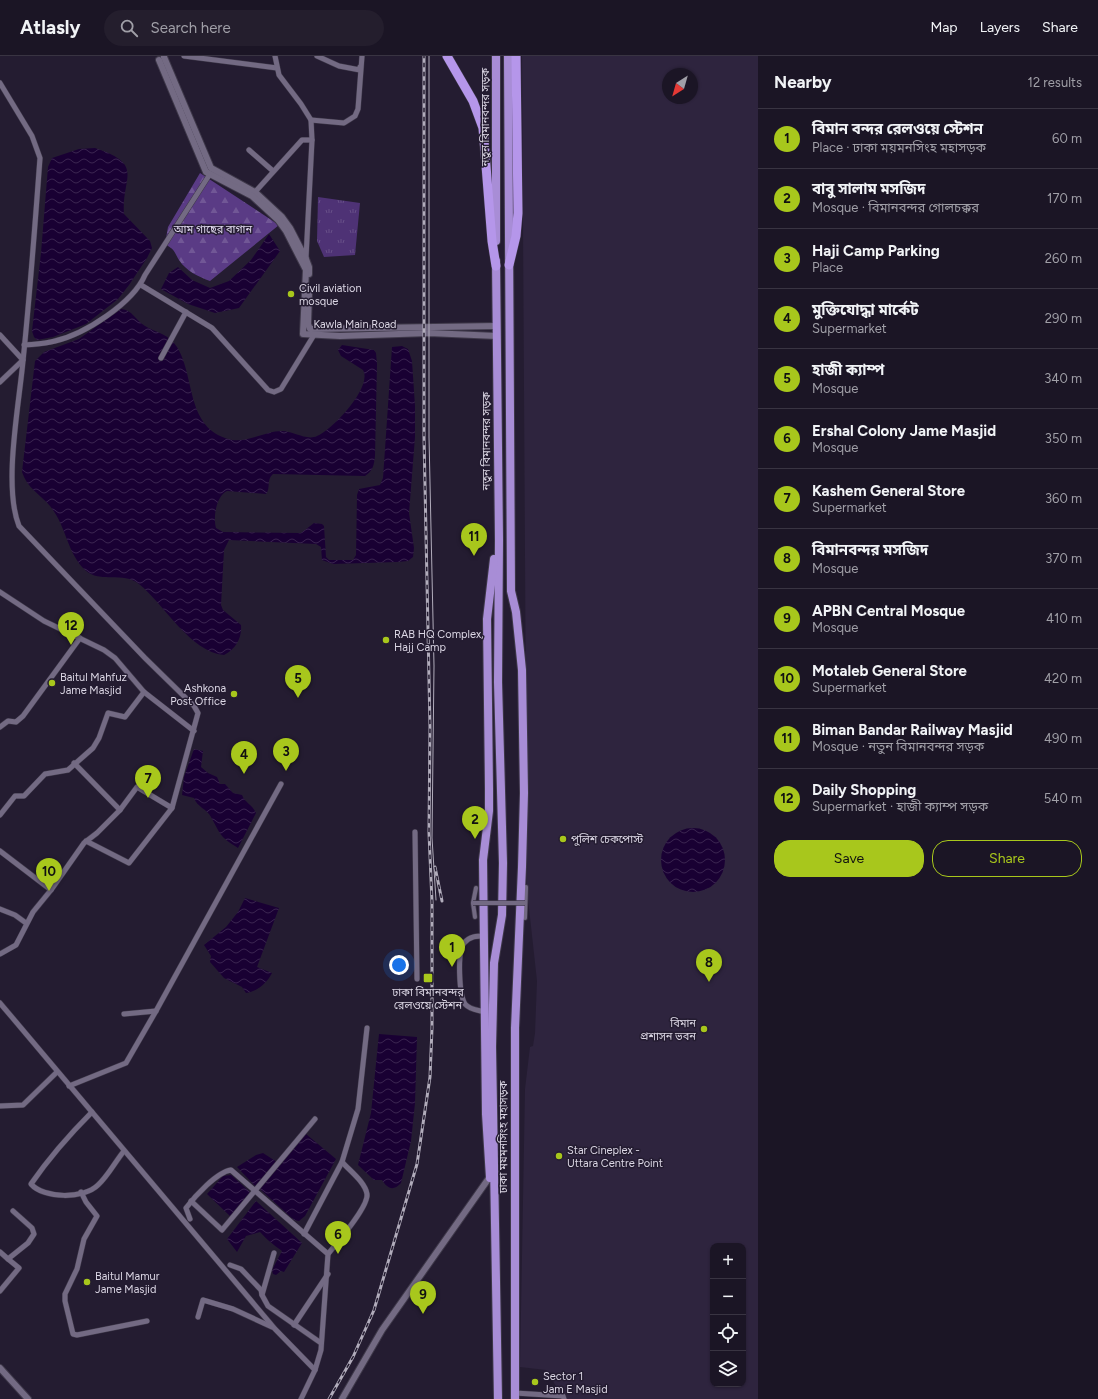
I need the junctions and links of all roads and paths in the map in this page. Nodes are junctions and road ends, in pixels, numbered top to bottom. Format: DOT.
graph roads {
  1 [pos="184,56"];
  2 [pos="275,56"];
  3 [pos="317,56"];
  4 [pos="447,56"];
  5 [pos="496,56"];
  6 [pos="508,56"];
  7 [pos="516,56"];
  8 [pos="160,57"];
  9 [pos="277,68"];
  10 [pos="0,83"];
  11 [pos="311,120"];
  12 [pos="312,140"];
  13 [pos="249,150"];
  14 [pos="273,171"];
  15 [pos="210,174"];
  16 [pos="255,192"];
  17 [pos="306,259"];
  18 [pos="509,265"];
  19 [pos="496,266"];
  20 [pos="141,285"];
  21 [pos="186,312"];
  22 [pos="497,326"];
  23 [pos="314,334"];
  24 [pos="0,335"];
  25 [pos="497,336"];
  26 [pos="24,345"];
  27 [pos="161,358"];
  28 [pos="24,360"];
  29 [pos="0,382"];
  30 [pos="494,559"];
  31 [pos="0,592"];
  32 [pos="80,638"];
  33 [pos="144,692"];
  34 [pos="0,727"];
  35 [pos="194,731"];
  36 [pos="74,763"];
  37 [pos="281,784"];
  38 [pos="524,793"];
  39 [pos="172,808"];
  40 [pos="120,810"];
  41 [pos="0,815"];
  42 [pos="415,832"];
  43 [pos="86,841"];
  44 [pos="0,851"];
  45 [pos="503,885"];
  46 [pos="526,887"];
  47 [pos="476,888"];
  48 [pos="51,890"];
  49 [pos="474,903"];
  50 [pos="525,903"];
  51 [pos="0,909"];
  52 [pos="475,917"];
  53 [pos="525,918"];
  54 [pos="26,923"];
  55 [pos="484,936"];
  56 [pos="0,954"];
  57 [pos="417,979"];
  58 [pos="0,1003"];
  59 [pos="156,1011"];
  60 [pos="485,1012"];
  61 [pos="124,1014"];
  62 [pos="368,1028"];
  63 [pos="57,1072"];
  64 [pos="69,1086"];
  65 [pos="0,1106"];
  66 [pos="92,1112"];
  67 [pos="315,1119"];
  68 [pos="124,1151"];
  69 [pos="342,1162"];
  70 [pos="490,1178"];
  71 [pos="256,1191"];
  72 [pos="81,1192"];
  73 [pos="495,1198"];
  74 [pos="191,1201"];
  75 [pos="13,1211"];
  76 [pos="190,1219"];
  77 [pos="304,1234"];
  78 [pos="0,1252"];
  79 [pos="274,1253"];
  80 [pos="328,1254"];
  81 [pos="8,1259"];
  82 [pos="230,1265"];
  83 [pos="328,1273"];
  84 [pos="0,1291"];
  85 [pos="262,1295"];
  86 [pos="198,1317"];
  87 [pos="147,1321"];
  88 [pos="294,1325"];
  89 [pos="275,1329"];
  90 [pos="321,1343"];
  91 [pos="0,1368"];
  92 [pos="315,1370"];
  93 [pos="515,1396"];
  94 [pos="533,1397"];
  95 [pos="28,1399"];
  96 [pos="301,1399"];
  97 [pos="342,1399"];
  98 [pos="498,1399"];
  99 [pos="564,1399"];
  1 -- 9 [label="street"];
  2 -- 9 [label="street"];
  3 -- 11 [label="street"];
  4 -- 19 [label="highway"];
  5 -- 19 [label="highway, নতুন বিমানবন্দর সড়ক"];
  6 -- 18 [label="highway, নতুন বিমানবন্দর সড়ক"];
  7 -- 18 [label="highway"];
  8 -- 15 [label="street, Kawla Main Road"];
  8 -- 16 [label="street, Kawla Main Road"];
  9 -- 11 [label="street"];
  10 -- 26 [label="street"];
  11 -- 12 [label="street"];
  12 -- 14 [label="street"];
  12 -- 17 [label="street"];
  13 -- 14 [label="street"];
  14 -- 16 [label="street"];
  15 -- 20 [label="street"];
  15 -- 23 [label="street, Kawla Main Road"];
  16 -- 17 [label="street, Kawla Main Road"];
  17 -- 22 [label="street, Kawla Main Road"];
  18 -- 38 [label="highway, নতুন বিমানবন্দর সড়ক"];
  19 -- 22 [label="highway, নতুন বিমানবন্দর সড়ক"];
  20 -- 21 [label="street"];
  20 -- 26 [label="street"];
  21 -- 23 [label="street"];
  21 -- 27 [label="street"];
  22 -- 25 [label="highway, নতুন বিমানবন্দর সড়ক"];
  23 -- 25 [label="street, Kawla Main Road"];
  24 -- 28 [label="street"];
  25 -- 45 [label="highway, নতুন বিমানবন্দর সড়ক"];
  26 -- 28 [label="street"];
  28 -- 29 [label="street"];
  28 -- 35 [label="street"];
  30 -- 55 [label="highway"];
  31 -- 32 [label="street"];
  32 -- 33 [label="street"];
  32 -- 34 [label="street"];
  33 -- 35 [label="street"];
  33 -- 36 [label="street"];
  35 -- 39 [label="street"];
  36 -- 40 [label="street"];
  36 -- 41 [label="street"];
  37 -- 59 [label="street"];
  38 -- 93 [label="highway, ঢাকা ময়মনসিংহ মহাসড়ক"];
  39 -- 40 [label="street"];
  39 -- 43 [label="street"];
  40 -- 43 [label="street"];
  42 -- 57 [label="street"];
  43 -- 48 [label="street"];
  44 -- 48 [label="street"];
  45 -- 73 [label="highway, ঢাকা ময়মনসিংহ মহাসড়ক"];
  46 -- 50 [label="street"];
  47 -- 49 [label="street"];
  48 -- 54 [label="street"];
  49 -- 50 [label="street, bridge"];
  49 -- 52 [label="street"];
  50 -- 53 [label="street"];
  51 -- 54 [label="street"];
  54 -- 56 [label="street"];
  55 -- 60 [label="highway"];
  55 -- 60 [label="street"];
  58 -- 63 [label="street"];
  59 -- 61 [label="street"];
  59 -- 64 [label="street"];
  60 -- 70 [label="highway"];
  62 -- 69 [label="street"];
  63 -- 64 [label="street"];
  63 -- 65 [label="street"];
  64 -- 66 [label="street"];
  66 -- 68 [label="street"];
  66 -- 72 [label="street"];
  67 -- 71 [label="street"];
  68 -- 72 [label="street"];
  68 -- 89 [label="street"];
  69 -- 77 [label="street"];
  69 -- 80 [label="street"];
  70 -- 73 [label="highway"];
  70 -- 97 [label="street"];
  71 -- 74 [label="street"];
  71 -- 74 [label="street"];
  71 -- 77 [label="street"];
  72 -- 87 [label="street"];
  73 -- 98 [label="highway, ঢাকা ময়মনসিংহ মহাসড়ক"];
  74 -- 76 [label="street"];
  75 -- 81 [label="street"];
  77 -- 80 [label="street"];
  78 -- 81 [label="street"];
  79 -- 85 [label="street"];
  80 -- 83 [label="street"];
  81 -- 84 [label="street"];
  82 -- 85 [label="street"];
  83 -- 88 [label="street"];
  83 -- 90 [label="street"];
  85 -- 88 [label="street"];
  86 -- 89 [label="street"];
  88 -- 90 [label="street"];
  89 -- 92 [label="street"];
  90 -- 92 [label="street"];
  91 -- 95 [label="street"];
  92 -- 96 [label="street"];
  93 -- 94 [label="street"];
  94 -- 99 [label="street"];
}
